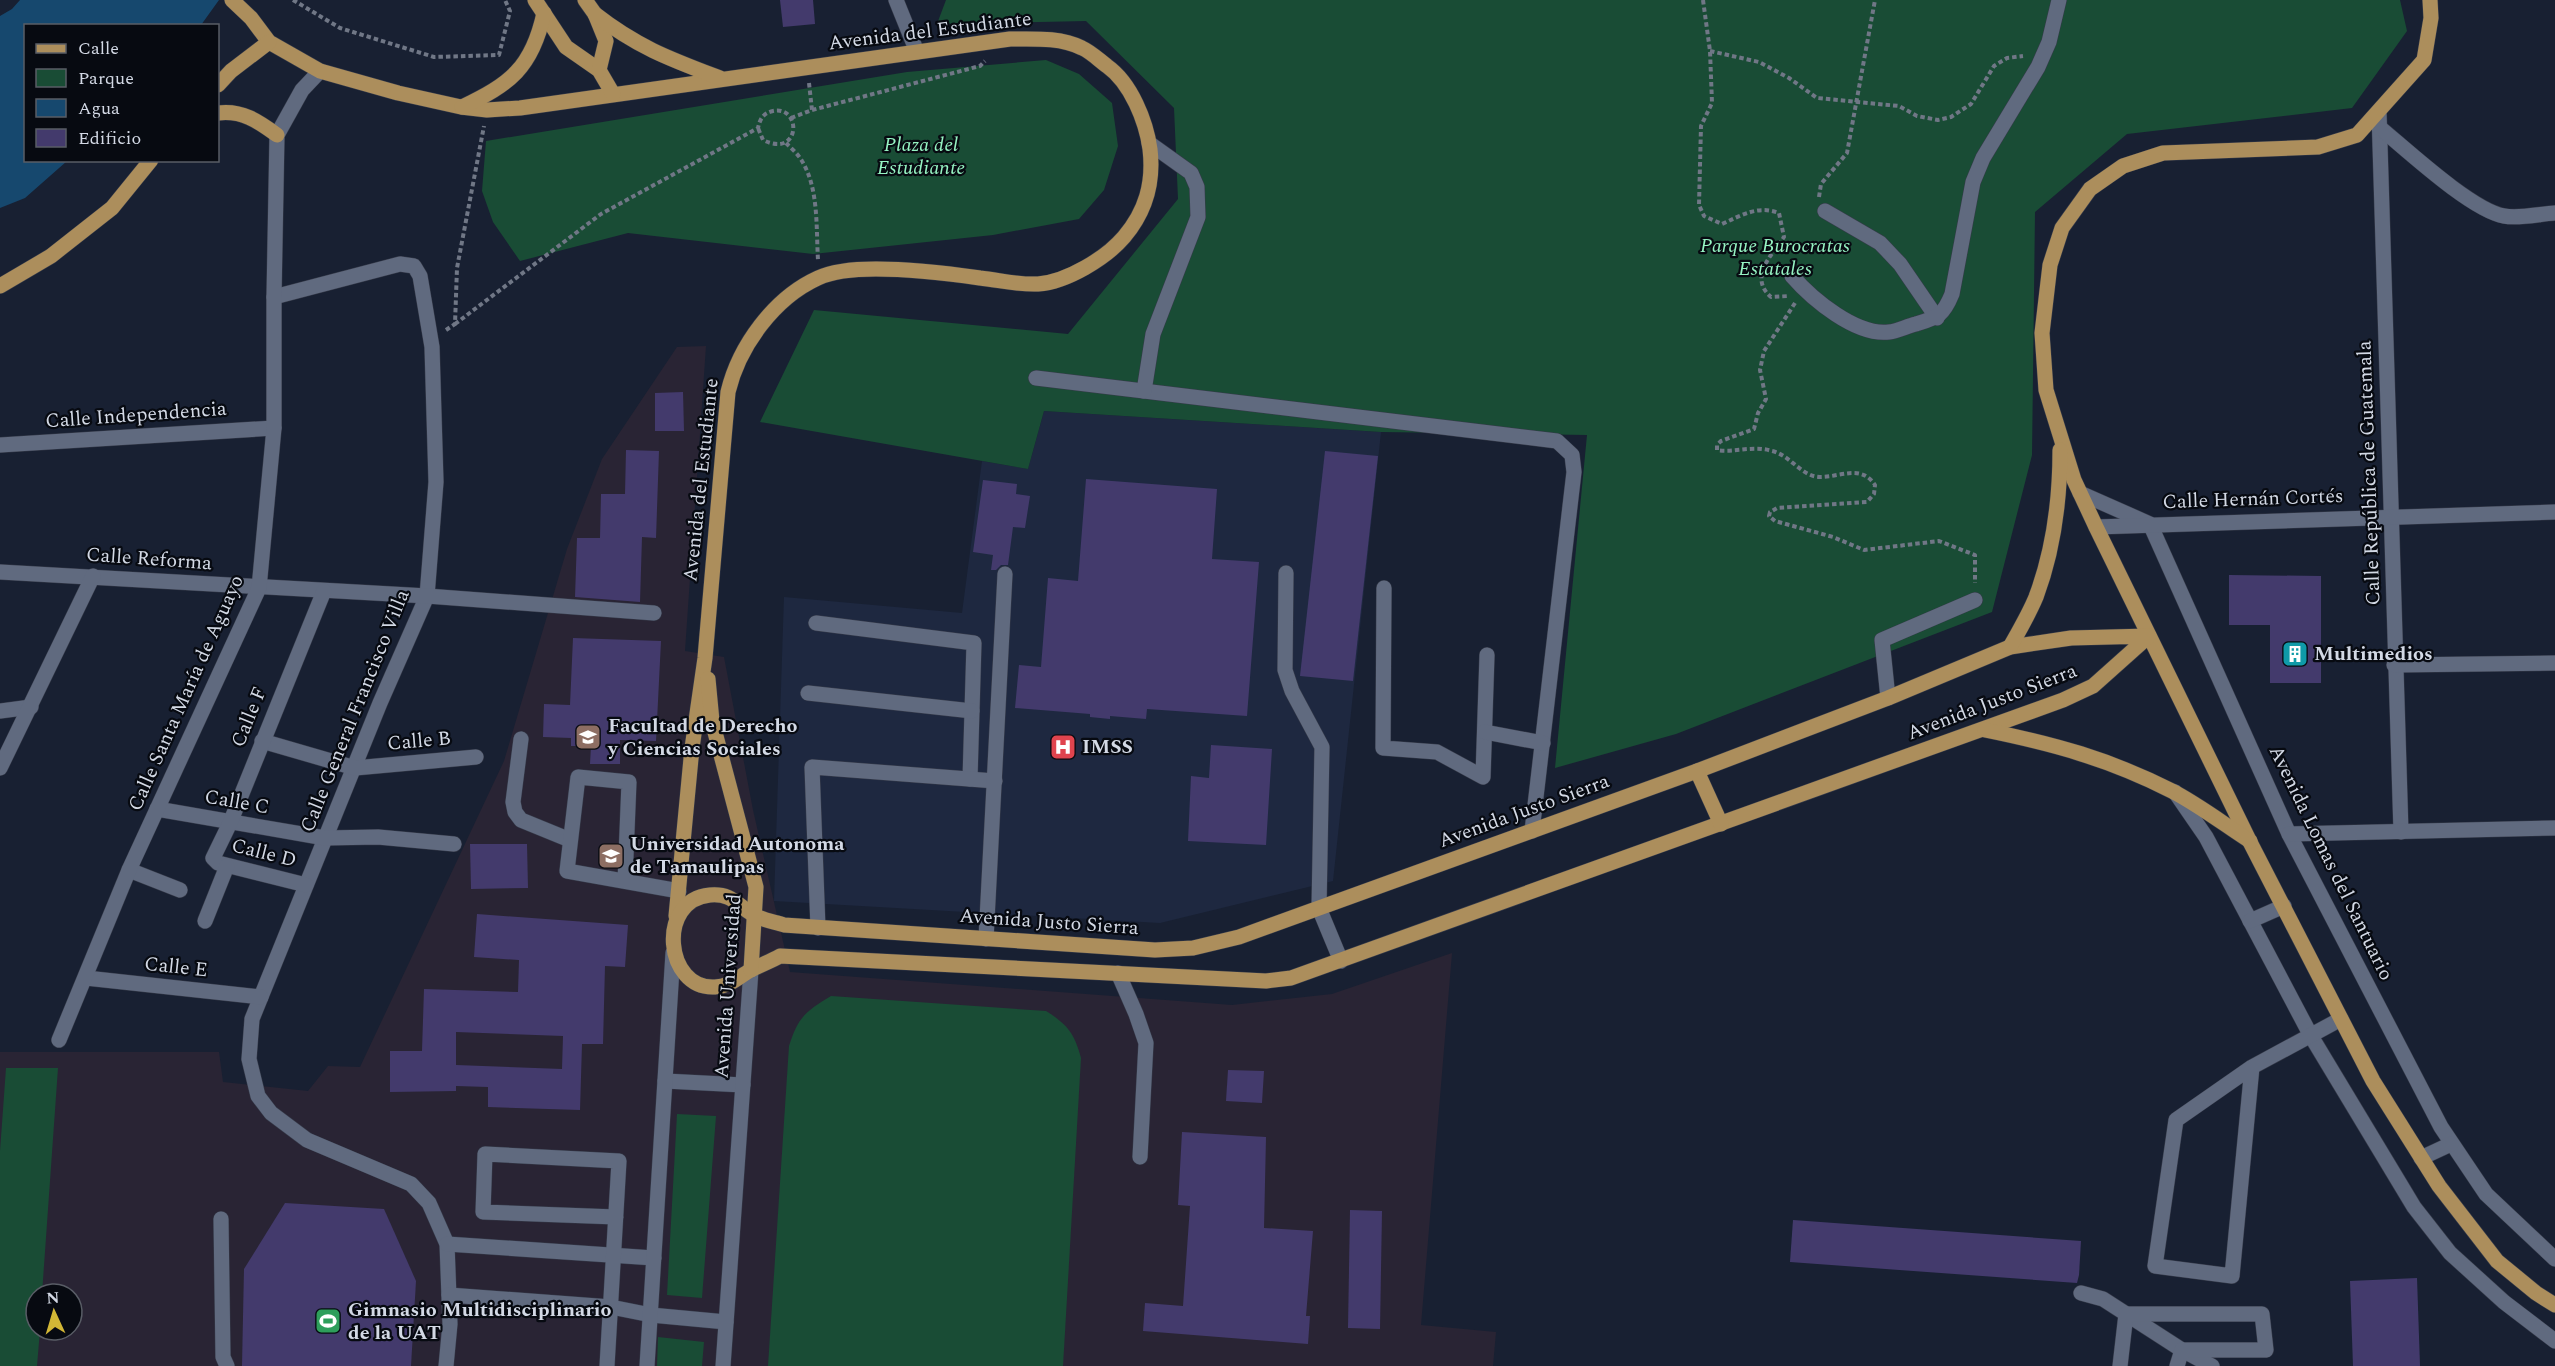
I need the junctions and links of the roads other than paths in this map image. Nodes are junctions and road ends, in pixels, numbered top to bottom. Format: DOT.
graph roads {
  1 [pos="232,0"];
  2 [pos="585,0"];
  3 [pos="896,0"];
  4 [pos="2059,0"];
  5 [pos="2430,0"];
  6 [pos="540,6"];
  7 [pos="594,14"];
  8 [pos="269,42"];
  9 [pos="917,52"];
  10 [pos="599,70"];
  11 [pos="320,71"];
  12 [pos="723,79"];
  13 [pos="219,84"];
  14 [pos="613,94"];
  15 [pos="461,107"];
  16 [pos="219,112"];
  17 [pos="2379,120"];
  18 [pos="277,135"];
  19 [pos="1149,143"];
  20 [pos="149,162"];
  21 [pos="1825,211"];
  22 [pos="2555,213"];
  23 [pos="1792,276"];
  24 [pos="0,286"];
  25 [pos="274,297"];
  26 [pos="1937,318"];
  27 [pos="1036,378"];
  28 [pos="1144,391"];
  29 [pos="274,428"];
  30 [pos="2059,435"];
  31 [pos="0,445"];
  32 [pos="2080,493"];
  33 [pos="2555,512"];
  34 [pos="2392,516"];
  35 [pos="2150,524"];
  36 [pos="2096,527"];
  37 [pos="0,572"];
  38 [pos="1286,573"];
  39 [pos="1005,574"];
  40 [pos="93,576"];
  41 [pos="259,588"];
  42 [pos="1384,588"];
  43 [pos="324,591"];
  44 [pos="427,596"];
  45 [pos="1976,600"];
  46 [pos="654,613"];
  47 [pos="816,623"];
  48 [pos="2150,636"];
  49 [pos="2010,647"];
  50 [pos="1487,655"];
  51 [pos="705,658"];
  52 [pos="2555,663"];
  53 [pos="2394,665"];
  54 [pos="808,693"];
  55 [pos="1888,698"];
  56 [pos="31,707"];
  57 [pos="0,711"];
  58 [pos="972,711"];
  59 [pos="1984,730"];
  60 [pos="1485,732"];
  61 [pos="521,739"];
  62 [pos="262,741"];
  63 [pos="1543,743"];
  64 [pos="476,757"];
  65 [pos="0,768"];
  66 [pos="356,768"];
  67 [pos="1697,771"];
  68 [pos="970,779"];
  69 [pos="995,781"];
  70 [pos="2175,792"];
  71 [pos="157,809"];
  72 [pos="230,823"];
  73 [pos="1721,824"];
  74 [pos="2555,828"];
  75 [pos="1532,831"];
  76 [pos="2401,832"];
  77 [pos="2289,834"];
  78 [pos="325,838"];
  79 [pos="570,840"];
  80 [pos="2250,842"];
  81 [pos="454,844"];
  82 [pos="213,858"];
  83 [pos="227,866"];
  84 [pos="129,870"];
  85 [pos="625,881"];
  86 [pos="306,885"];
  87 [pos="180,890"];
  88 [pos="679,891"];
  89 [pos="2284,906"];
  90 [pos="1319,908"];
  91 [pos="676,916"];
  92 [pos="754,916"];
  93 [pos="205,921"];
  94 [pos="2250,921"];
  95 [pos="818,928"];
  96 [pos="986,939"];
  97 [pos="673,953"];
  98 [pos="1341,961"];
  99 [pos="751,970"];
  100 [pos="1118,973"];
  101 [pos="86,978"];
  102 [pos="261,997"];
  103 [pos="2341,1019"];
  104 [pos="2310,1036"];
  105 [pos="59,1040"];
  106 [pos="2252,1067"];
  107 [pos="665,1081"];
  108 [pos="743,1085"];
  109 [pos="2451,1144"];
  110 [pos="1140,1157"];
  111 [pos="2421,1158"];
  112 [pos="616,1217"];
  113 [pos="221,1219"];
  114 [pos="447,1244"];
  115 [pos="614,1255"];
  116 [pos="654,1258"];
  117 [pos="2555,1259"];
  118 [pos="2081,1293"];
  119 [pos="449,1294"];
  120 [pos="2555,1305"];
  121 [pos="610,1307"];
  122 [pos="2126,1314"];
  123 [pos="651,1315"];
  124 [pos="726,1322"];
  125 [pos="2555,1341"];
  126 [pos="2182,1350"];
  127 [pos="227,1366"];
  128 [pos="446,1366"];
  129 [pos="607,1366"];
  130 [pos="648,1366"];
  131 [pos="723,1366"];
  132 [pos="2120,1366"];
  133 [pos="2177,1366"];
  134 [pos="2212,1366"];
  1 -- 8 [label="main road"];
  2 -- 7 [label="main road"];
  3 -- 9 [label="street"];
  4 -- 26 [label="street"];
  5 -- 17 [label="main road"];
  6 -- 10 [label="main road"];
  6 -- 15 [label="main road"];
  7 -- 10 [label="main road"];
  7 -- 12 [label="main road"];
  8 -- 11 [label="main road, Avenida del Estudiante"];
  8 -- 13 [label="main road"];
  9 -- 12 [label="main road, Avenida del Estudiante"];
  9 -- 19 [label="main road, Avenida del Estudiante"];
  10 -- 14 [label="main road"];
  11 -- 15 [label="main road, Avenida del Estudiante"];
  11 -- 18 [label="street, Calle Santa María de Aguayo"];
  12 -- 14 [label="main road, Avenida del Estudiante"];
  14 -- 15 [label="main road, Avenida del Estudiante"];
  16 -- 18 [label="main road"];
  17 -- 22 [label="street"];
  17 -- 30 [label="main road"];
  17 -- 34 [label="street, Calle República de Guatemala"];
  18 -- 25 [label="street, Calle Santa María de Aguayo"];
  19 -- 28 [label="street"];
  19 -- 51 [label="main road, Avenida del Estudiante"];
  20 -- 24 [label="main road"];
  21 -- 26 [label="street"];
  23 -- 26 [label="street"];
  25 -- 29 [label="street, Calle Santa María de Aguayo"];
  25 -- 44 [label="street, Calle General Francisco Villa"];
  27 -- 28 [label="street"];
  28 -- 63 [label="street"];
  29 -- 31 [label="street, Calle Independencia"];
  29 -- 41 [label="street, Calle Santa María de Aguayo"];
  30 -- 32 [label="main road"];
  30 -- 49 [label="main road"];
  32 -- 35 [label="street"];
  32 -- 36 [label="main road"];
  33 -- 34 [label="street, Calle Hernán Cortés"];
  34 -- 35 [label="street, Calle Hernán Cortés"];
  34 -- 53 [label="street, Calle República de Guatemala"];
  35 -- 36 [label="street, Calle Hernán Cortés"];
  35 -- 77 [label="street, Avenida Lomas del Santuario"];
  36 -- 48 [label="main road"];
  37 -- 40 [label="street, Calle Reforma"];
  38 -- 90 [label="street"];
  39 -- 69 [label="street"];
  40 -- 41 [label="street, Calle Reforma"];
  40 -- 56 [label="street"];
  41 -- 43 [label="street, Calle Reforma"];
  41 -- 71 [label="street, Calle Santa María de Aguayo"];
  42 -- 60 [label="street"];
  43 -- 44 [label="street, Calle Reforma"];
  43 -- 62 [label="street, Calle F"];
  44 -- 46 [label="street, Calle Reforma"];
  44 -- 66 [label="street, Calle General Francisco Villa"];
  45 -- 55 [label="street"];
  47 -- 58 [label="street"];
  48 -- 49 [label="main road, Avenida Justo Sierra"];
  48 -- 59 [label="main road, Avenida Justo Sierra"];
  48 -- 80 [label="main road"];
  49 -- 55 [label="main road, Avenida Justo Sierra"];
  50 -- 60 [label="street"];
  51 -- 88 [label="main road"];
  51 -- 92 [label="main road, Avenida Universidad"];
  52 -- 53 [label="street"];
  53 -- 76 [label="street, Calle República de Guatemala"];
  54 -- 58 [label="street"];
  55 -- 67 [label="main road, Avenida Justo Sierra"];
  56 -- 57 [label="street"];
  56 -- 65 [label="street"];
  58 -- 68 [label="street"];
  59 -- 70 [label="main road"];
  59 -- 73 [label="main road, Avenida Justo Sierra"];
  60 -- 63 [label="street"];
  61 -- 79 [label="street"];
  62 -- 66 [label="street, Calle B"];
  62 -- 72 [label="street, Calle F"];
  63 -- 75 [label="street"];
  64 -- 66 [label="street, Calle B"];
  66 -- 78 [label="street, Calle General Francisco Villa"];
  67 -- 73 [label="main road"];
  67 -- 75 [label="main road, Avenida Justo Sierra"];
  68 -- 69 [label="street"];
  68 -- 95 [label="street"];
  69 -- 96 [label="street"];
  70 -- 80 [label="main road"];
  70 -- 94 [label="street"];
  71 -- 72 [label="street, Calle C"];
  71 -- 84 [label="street, Calle Santa María de Aguayo"];
  72 -- 78 [label="street, Calle C"];
  72 -- 82 [label="street, Calle F"];
  73 -- 98 [label="main road, Avenida Justo Sierra"];
  74 -- 76 [label="street"];
  75 -- 90 [label="main road, Avenida Justo Sierra"];
  76 -- 77 [label="street"];
  77 -- 109 [label="street, Avenida Lomas del Santuario"];
  78 -- 81 [label="street, Calle C"];
  78 -- 86 [label="street, Calle General Francisco Villa"];
  79 -- 85 [label="street"];
  79 -- 85 [label="street"];
  80 -- 89 [label="main road"];
  82 -- 83 [label="street, Calle D"];
  83 -- 86 [label="street, Calle D"];
  83 -- 93 [label="street"];
  84 -- 87 [label="street"];
  84 -- 101 [label="street, Calle Santa María de Aguayo"];
  85 -- 88 [label="street"];
  86 -- 102 [label="street, Calle General Francisco Villa"];
  88 -- 91 [label="main road"];
  89 -- 94 [label="street"];
  89 -- 103 [label="main road"];
  90 -- 96 [label="main road, Avenida Justo Sierra"];
  90 -- 98 [label="street"];
  91 -- 92 [label="main road, Avenida Justo Sierra"];
  91 -- 97 [label="main road"];
  92 -- 95 [label="main road, Avenida Justo Sierra"];
  92 -- 99 [label="main road, Avenida Universidad"];
  94 -- 104 [label="street"];
  95 -- 96 [label="main road, Avenida Justo Sierra"];
  97 -- 99 [label="main road, Avenida Justo Sierra"];
  97 -- 107 [label="street"];
  98 -- 100 [label="main road, Avenida Justo Sierra"];
  99 -- 100 [label="main road, Avenida Justo Sierra"];
  99 -- 108 [label="street, Avenida Universidad"];
  100 -- 110 [label="street"];
  101 -- 102 [label="street, Calle E"];
  101 -- 105 [label="street, Calle Santa María de Aguayo"];
  102 -- 114 [label="street, Calle General Francisco Villa"];
  103 -- 104 [label="street"];
  103 -- 111 [label="main road"];
  104 -- 106 [label="street"];
  104 -- 125 [label="street"];
  106 -- 106 [label="street"];
  107 -- 108 [label="street"];
  107 -- 116 [label="street"];
  108 -- 124 [label="street, Avenida Universidad"];
  109 -- 111 [label="street"];
  109 -- 117 [label="street, Avenida Lomas del Santuario"];
  111 -- 120 [label="main road"];
  112 -- 112 [label="street"];
  112 -- 115 [label="street"];
  113 -- 127 [label="street"];
  114 -- 115 [label="street"];
  114 -- 119 [label="street"];
  115 -- 116 [label="street"];
  115 -- 121 [label="street"];
  116 -- 123 [label="street"];
  118 -- 122 [label="street"];
  119 -- 121 [label="street"];
  119 -- 128 [label="street"];
  121 -- 123 [label="street"];
  121 -- 129 [label="street"];
  122 -- 126 [label="street"];
  122 -- 126 [label="street"];
  122 -- 132 [label="street"];
  123 -- 124 [label="street"];
  123 -- 130 [label="street"];
  124 -- 131 [label="street, Avenida Universidad"];
  126 -- 133 [label="street"];
  126 -- 134 [label="street"];
}
